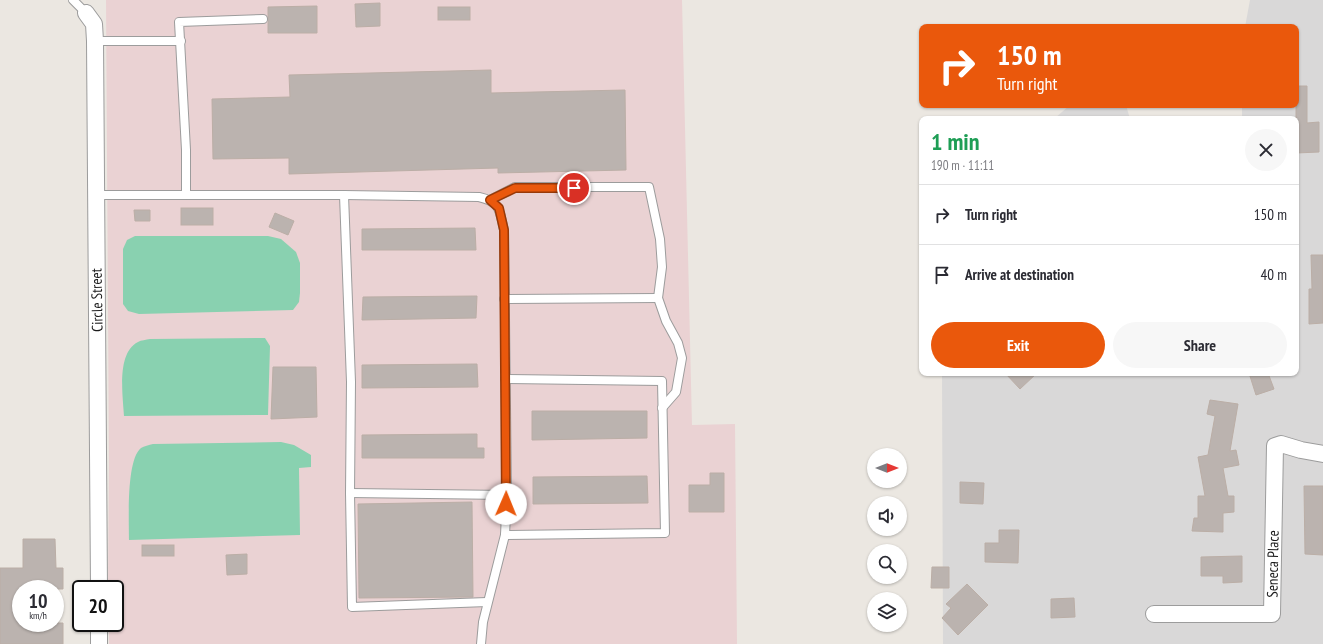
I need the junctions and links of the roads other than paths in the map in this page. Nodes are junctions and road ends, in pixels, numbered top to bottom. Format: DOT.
graph roads {
  1 [pos="73,0"];
  2 [pos="86,13"];
  3 [pos="263,19"];
  4 [pos="94,41"];
  5 [pos="180,41"];
  6 [pos="96,195"];
  7 [pos="344,195"];
  8 [pos="186,196"];
  9 [pos="490,200"];
  10 [pos="658,298"];
  11 [pos="504,299"];
  12 [pos="505,379"];
  13 [pos="662,408"];
  14 [pos="1323,454"];
  15 [pos="350,493"];
  16 [pos="507,495"];
  17 [pos="505,535"];
  18 [pos="99,580"];
  19 [pos="487,602"];
  20 [pos="1154,614"];
  21 [pos="99,632"];
  22 [pos="99,644"];
  23 [pos="480,644"];
  1 -- 2 [label="lane"];
  2 -- 4 [label="street, Circle Street"];
  3 -- 5 [label="lane"];
  4 -- 5 [label="lane"];
  4 -- 6 [label="street, Circle Street"];
  5 -- 8 [label="lane"];
  6 -- 8 [label="lane"];
  6 -- 18 [label="street, Circle Street"];
  7 -- 8 [label="lane"];
  7 -- 9 [label="lane"];
  7 -- 15 [label="lane"];
  9 -- 10 [label="lane"];
  9 -- 11 [label="lane"];
  10 -- 11 [label="lane"];
  10 -- 13 [label="lane"];
  11 -- 12 [label="lane"];
  12 -- 13 [label="lane"];
  12 -- 16 [label="lane"];
  13 -- 17 [label="lane"];
  14 -- 20 [label="street, Seneca Place"];
  15 -- 16 [label="lane"];
  15 -- 19 [label="lane"];
  16 -- 17 [label="lane"];
  17 -- 19 [label="lane"];
  19 -- 23 [label="lane"];
  21 -- 22 [label="street"];
}
